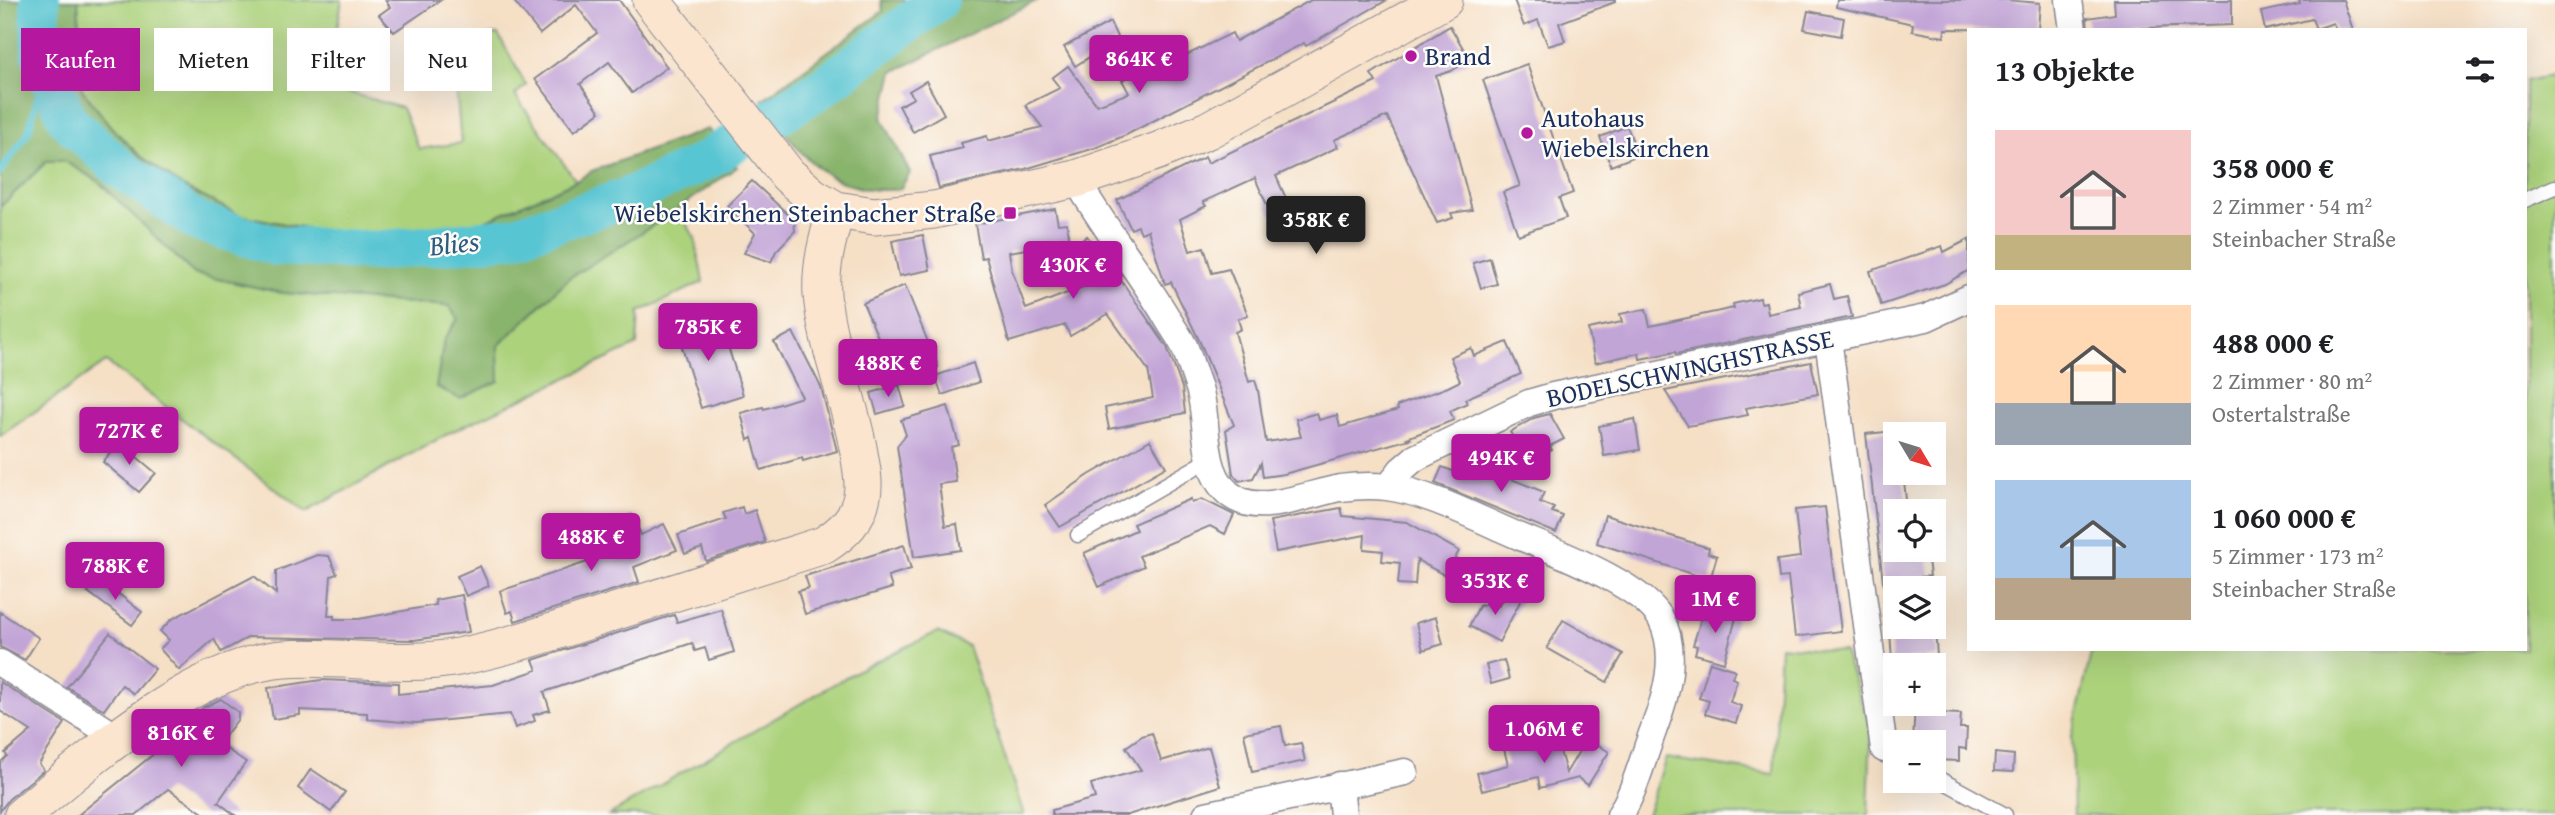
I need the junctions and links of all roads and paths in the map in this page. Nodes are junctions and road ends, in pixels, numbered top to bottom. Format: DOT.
graph roads {
  1 [pos="651,0"];
  2 [pos="1444,0"];
  3 [pos="2069,0"];
  4 [pos="2073,28"];
  5 [pos="1076,179"];
  6 [pos="2555,187"];
  7 [pos="2527,199"];
  8 [pos="836,210"];
  9 [pos="1967,299"];
  10 [pos="1828,339"];
  11 [pos="1210,459"];
  12 [pos="1389,487"];
  13 [pos="1078,535"];
  14 [pos="0,663"];
  15 [pos="1887,730"];
  16 [pos="116,740"];
  17 [pos="1405,772"];
  18 [pos="1946,783"];
  19 [pos="1340,785"];
  20 [pos="23,815"];
  21 [pos="1206,815"];
  22 [pos="1343,815"];
  23 [pos="1620,815"];
  24 [pos="2005,815"];
  1 -- 8 [label="main road"];
  2 -- 5 [label="main road"];
  3 -- 4 [label="street"];
  5 -- 8 [label="main road"];
  5 -- 11 [label="street"];
  6 -- 7 [label="lane"];
  8 -- 16 [label="main road"];
  9 -- 10 [label="street, BODELSCHWINGHSTRASSE"];
  10 -- 12 [label="street, BODELSCHWINGHSTRASSE"];
  10 -- 15 [label="street"];
  11 -- 12 [label="street"];
  11 -- 13 [label="lane"];
  12 -- 23 [label="street"];
  14 -- 16 [label="street"];
  16 -- 20 [label="main road"];
  17 -- 19 [label="street"];
  18 -- 24 [label="lane"];
  19 -- 21 [label="street"];
  19 -- 22 [label="street"];
}
